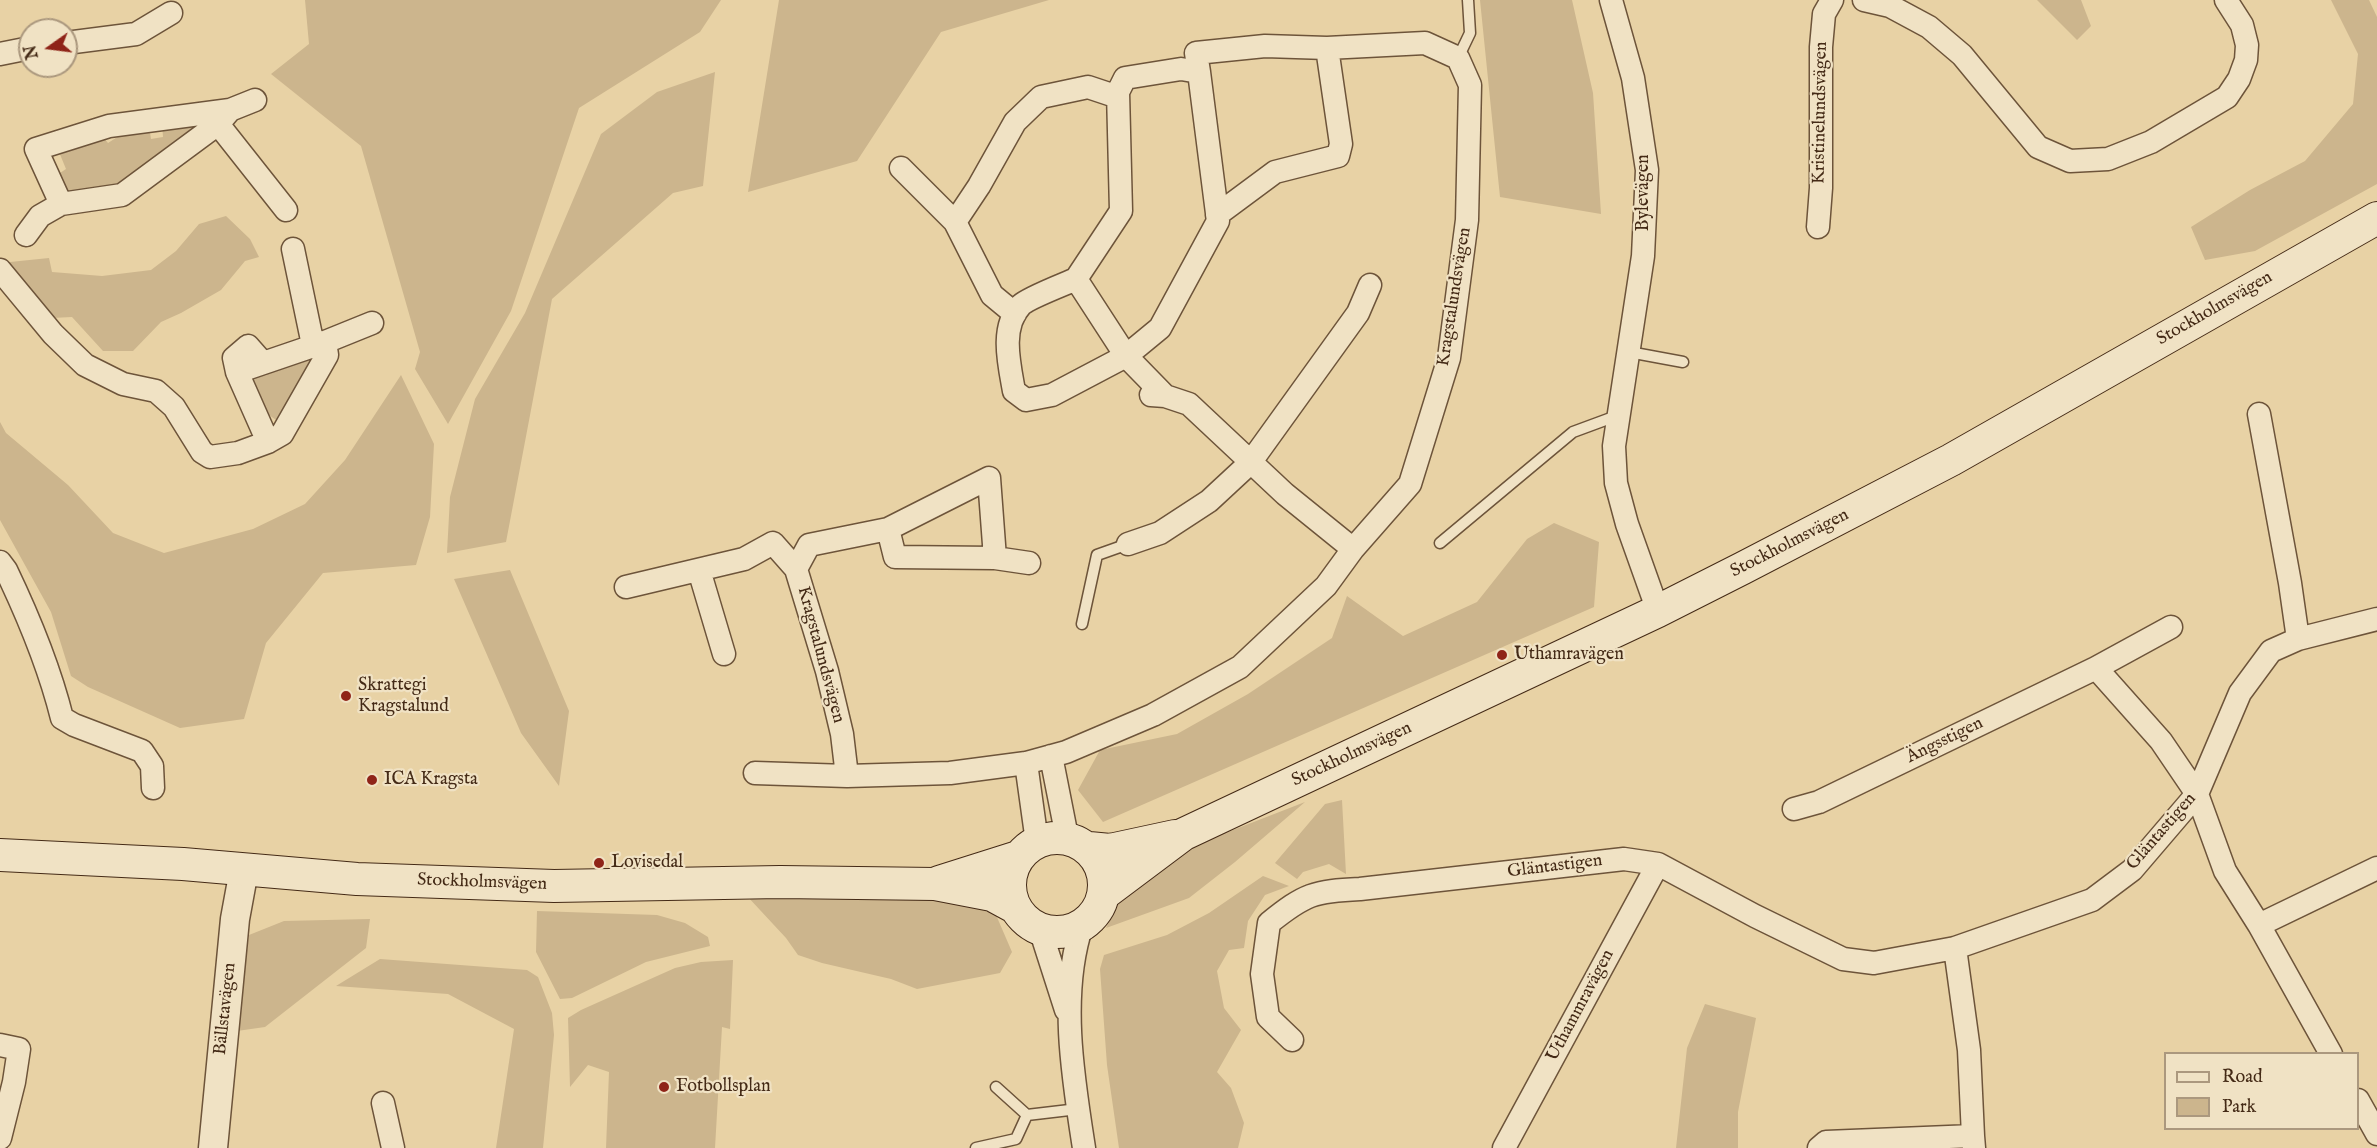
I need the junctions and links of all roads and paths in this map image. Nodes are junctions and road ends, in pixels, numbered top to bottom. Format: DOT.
graph roads {
  1 [pos="1468,0"];
  2 [pos="1611,0"];
  3 [pos="1832,0"];
  4 [pos="1864,0"];
  5 [pos="2226,0"];
  6 [pos="171,14"];
  7 [pos="78,41"];
  8 [pos="1327,48"];
  9 [pos="18,50"];
  10 [pos="0,54"];
  11 [pos="1458,58"];
  12 [pos="1199,72"];
  13 [pos="1118,97"];
  14 [pos="255,100"];
  15 [pos="224,117"];
  16 [pos="901,168"];
  17 [pos="61,204"];
  18 [pos="286,210"];
  19 [pos="1218,215"];
  20 [pos="955,222"];
  21 [pos="2375,226"];
  22 [pos="1818,227"];
  23 [pos="26,235"];
  24 [pos="293,249"];
  25 [pos="0,270"];
  26 [pos="1076,279"];
  27 [pos="1370,285"];
  28 [pos="1015,314"];
  29 [pos="372,323"];
  30 [pos="319,344"];
  31 [pos="1629,352"];
  32 [pos="1126,356"];
  33 [pos="1683,362"];
  34 [pos="1619,414"];
  35 [pos="2259,414"];
  36 [pos="268,442"];
  37 [pos="1251,462"];
  38 [pos="888,529"];
  39 [pos="1440,543"];
  40 [pos="1128,544"];
  41 [pos="1353,549"];
  42 [pos="995,558"];
  43 [pos="0,562"];
  44 [pos="1029,563"];
  45 [pos="796,569"];
  46 [pos="699,570"];
  47 [pos="626,587"];
  48 [pos="1658,611"];
  49 [pos="2377,619"];
  50 [pos="1082,624"];
  51 [pos="2171,627"];
  52 [pos="2298,639"];
  53 [pos="724,654"];
  54 [pos="2096,668"];
  55 [pos="1052,756"];
  56 [pos="1026,763"];
  57 [pos="755,772"];
  58 [pos="847,776"];
  59 [pos="153,788"];
  60 [pos="2197,794"];
  61 [pos="1794,809"];
  62 [pos="1184,834"];
  63 [pos="0,842"];
  64 [pos="1053,846"];
  65 [pos="0,855"];
  66 [pos="31,857"];
  67 [pos="1658,864"];
  68 [pos="2377,868"];
  69 [pos="244,870"];
  70 [pos="935,884"];
  71 [pos="1104,894"];
  72 [pos="1016,908"];
  73 [pos="2259,925"];
  74 [pos="1083,926"];
  75 [pos="1040,929"];
  76 [pos="1955,948"];
  77 [pos="1070,1023"];
  78 [pos="1292,1040"];
  79 [pos="0,1045"];
  80 [pos="2330,1052"];
  81 [pos="996,1087"];
  82 [pos="2359,1102"];
  83 [pos="382,1103"];
  84 [pos="1078,1109"];
  85 [pos="1027,1115"];
  86 [pos="2377,1134"];
  87 [pos="0,1137"];
  88 [pos="1973,1142"];
  89 [pos="213,1148"];
  90 [pos="393,1148"];
  91 [pos="976,1148"];
  92 [pos="1084,1148"];
  93 [pos="1504,1148"];
  94 [pos="1819,1148"];
  1 -- 11 [label="lane"];
  2 -- 31 [label="street, Bylevägen"];
  3 -- 22 [label="street, Kristinelundsvägen"];
  4 -- 5 [label="street"];
  6 -- 7 [label="street"];
  8 -- 11 [label="street"];
  8 -- 12 [label="street"];
  8 -- 19 [label="street"];
  9 -- 10 [label="street"];
  11 -- 41 [label="street, Kragstalundsvägen"];
  12 -- 13 [label="street"];
  12 -- 19 [label="street"];
  13 -- 20 [label="street"];
  13 -- 26 [label="street"];
  14 -- 15 [label="street"];
  15 -- 17 [label="street"];
  15 -- 17 [label="street"];
  15 -- 18 [label="street"];
  16 -- 20 [label="street"];
  17 -- 23 [label="street"];
  19 -- 32 [label="street"];
  20 -- 28 [label="street"];
  21 -- 48 [label="main road, Stockholmsvägen"];
  24 -- 30 [label="street"];
  25 -- 36 [label="street"];
  26 -- 28 [label="street"];
  26 -- 32 [label="street"];
  27 -- 37 [label="street"];
  28 -- 32 [label="street"];
  29 -- 30 [label="street"];
  30 -- 36 [label="street"];
  30 -- 36 [label="street"];
  31 -- 33 [label="lane"];
  31 -- 34 [label="street, Bylevägen"];
  32 -- 37 [label="street"];
  34 -- 39 [label="lane"];
  34 -- 48 [label="street, Bylevägen"];
  35 -- 52 [label="street"];
  37 -- 40 [label="street"];
  37 -- 41 [label="street"];
  38 -- 42 [label="street"];
  38 -- 42 [label="street"];
  38 -- 45 [label="street"];
  40 -- 50 [label="lane"];
  41 -- 55 [label="street, Kragstalundsvägen"];
  42 -- 44 [label="street"];
  43 -- 59 [label="street"];
  45 -- 46 [label="street, Kragstalundsvägen"];
  45 -- 58 [label="street, Kragstalundsvägen"];
  46 -- 47 [label="street"];
  46 -- 53 [label="street"];
  48 -- 62 [label="main road, Stockholmsvägen"];
  49 -- 52 [label="street, Gläntastigen"];
  51 -- 54 [label="street, Ängsstigen"];
  52 -- 60 [label="street, Gläntastigen"];
  54 -- 60 [label="street"];
  54 -- 61 [label="street, Ängsstigen"];
  55 -- 56 [label="street, Kragstalundsvägen"];
  55 -- 64 [label="street"];
  56 -- 58 [label="street, Kragstalundsvägen"];
  56 -- 64 [label="street"];
  57 -- 58 [label="street, Kragstalundsvägen"];
  60 -- 73 [label="street"];
  60 -- 76 [label="street, Gläntastigen"];
  62 -- 64 [label="main road, Stockholmsvägen"];
  62 -- 71 [label="main road, Stockholmsvägen"];
  63 -- 66 [label="main road, Stockholmsvägen"];
  64 -- 70 [label="main road, Stockholmsvägen"];
  64 -- 71 [label="main road"];
  64 -- 72 [label="main road"];
  65 -- 66 [label="main road, Stockholmsvägen"];
  66 -- 69 [label="main road, Stockholmsvägen"];
  67 -- 76 [label="street, Gläntastigen"];
  67 -- 78 [label="street, Gläntastigen"];
  67 -- 93 [label="street, Uthammravägen"];
  68 -- 73 [label="street"];
  69 -- 70 [label="main road, Stockholmsvägen"];
  69 -- 89 [label="street, Bällstavägen"];
  70 -- 72 [label="main road, Stockholmsvägen"];
  71 -- 74 [label="main road"];
  72 -- 75 [label="main road"];
  73 -- 80 [label="street"];
  74 -- 75 [label="main road"];
  74 -- 77 [label="street"];
  75 -- 77 [label="street"];
  76 -- 88 [label="street"];
  77 -- 84 [label="street"];
  79 -- 87 [label="street"];
  81 -- 85 [label="lane"];
  82 -- 86 [label="street"];
  83 -- 90 [label="street"];
  84 -- 85 [label="lane"];
  84 -- 92 [label="street"];
  85 -- 91 [label="lane"];
  88 -- 94 [label="street"];
}
